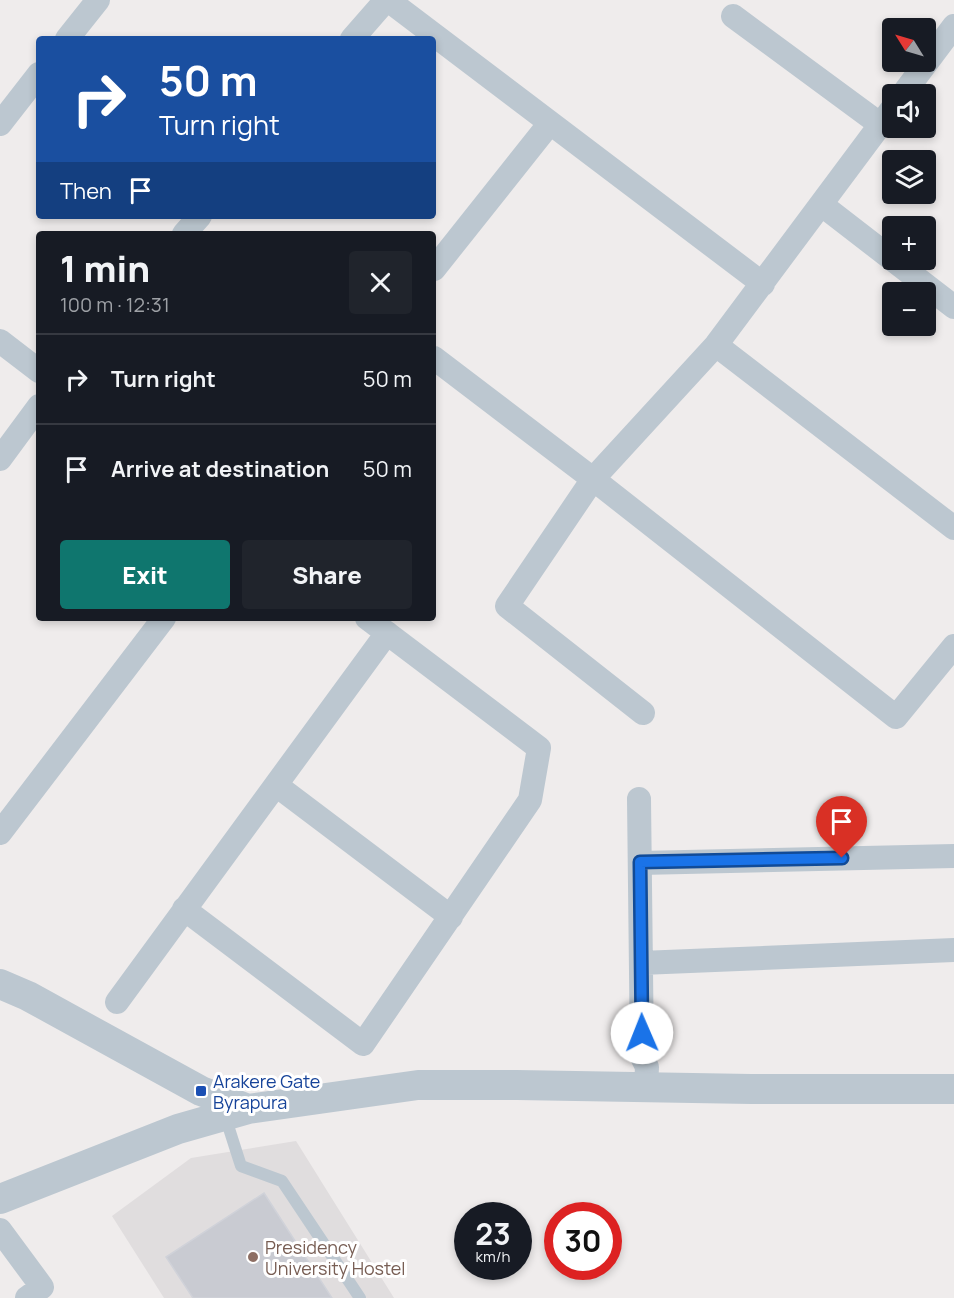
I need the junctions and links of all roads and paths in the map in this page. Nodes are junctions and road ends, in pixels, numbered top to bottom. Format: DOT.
graph roads {
  1 [pos="98,0"];
  2 [pos="387,0"];
  3 [pos="733,16"];
  4 [pos="954,26"];
  5 [pos="68,36"];
  6 [pos="355,36"];
  7 [pos="435,36"];
  8 [pos="436,37"];
  9 [pos="36,78"];
  10 [pos="910,84"];
  11 [pos="882,114"];
  12 [pos="550,123"];
  13 [pos="0,124"];
  14 [pos="882,124"];
  15 [pos="822,205"];
  16 [pos="197,219"];
  17 [pos="187,231"];
  18 [pos="436,266"];
  19 [pos="763,284"];
  20 [pos="954,308"];
  21 [pos="0,341"];
  22 [pos="716,345"];
  23 [pos="436,360"];
  24 [pos="36,369"];
  25 [pos="36,410"];
  26 [pos="0,459"];
  27 [pos="594,479"];
  28 [pos="954,528"];
  29 [pos="162,621"];
  30 [pos="371,621"];
  31 [pos="387,633"];
  32 [pos="954,646"];
  33 [pos="643,713"];
  34 [pos="276,785"];
  35 [pos="639,799"];
  36 [pos="0,833"];
  37 [pos="954,856"];
  38 [pos="640,862"];
  39 [pos="184,909"];
  40 [pos="451,917"];
  41 [pos="954,950"];
  42 [pos="641,963"];
  43 [pos="0,984"];
  44 [pos="117,1002"];
  45 [pos="642,1087"];
  46 [pos="954,1089"];
  47 [pos="236,1112"];
  48 [pos="0,1199"];
  49 [pos="0,1230"];
  50 [pos="27,1298"];
  51 [pos="360,1298"];
  1 -- 5 [label="street"];
  2 -- 6 [label="street"];
  2 -- 7 [label="street"];
  3 -- 11 [label="street"];
  4 -- 10 [label="street"];
  8 -- 12 [label="street"];
  9 -- 13 [label="street"];
  12 -- 18 [label="street"];
  12 -- 19 [label="street"];
  14 -- 15 [label="street"];
  15 -- 19 [label="street"];
  15 -- 20 [label="street"];
  16 -- 17 [label="street"];
  19 -- 22 [label="street"];
  21 -- 24 [label="street"];
  22 -- 27 [label="street"];
  22 -- 28 [label="street"];
  23 -- 27 [label="street"];
  25 -- 26 [label="street"];
  27 -- 32 [label="street"];
  27 -- 33 [label="street"];
  29 -- 36 [label="street"];
  30 -- 31 [label="street"];
  31 -- 34 [label="street"];
  31 -- 40 [label="street"];
  34 -- 39 [label="street"];
  34 -- 40 [label="street"];
  35 -- 38 [label="street"];
  37 -- 38 [label="street"];
  38 -- 42 [label="street"];
  39 -- 40 [label="street"];
  39 -- 44 [label="street"];
  41 -- 42 [label="street"];
  42 -- 45 [label="street"];
  43 -- 47 [label="street"];
  45 -- 46 [label="street"];
  45 -- 47 [label="street"];
  47 -- 48 [label="street"];
  47 -- 51 [label="lane"];
  49 -- 50 [label="street"];
}
